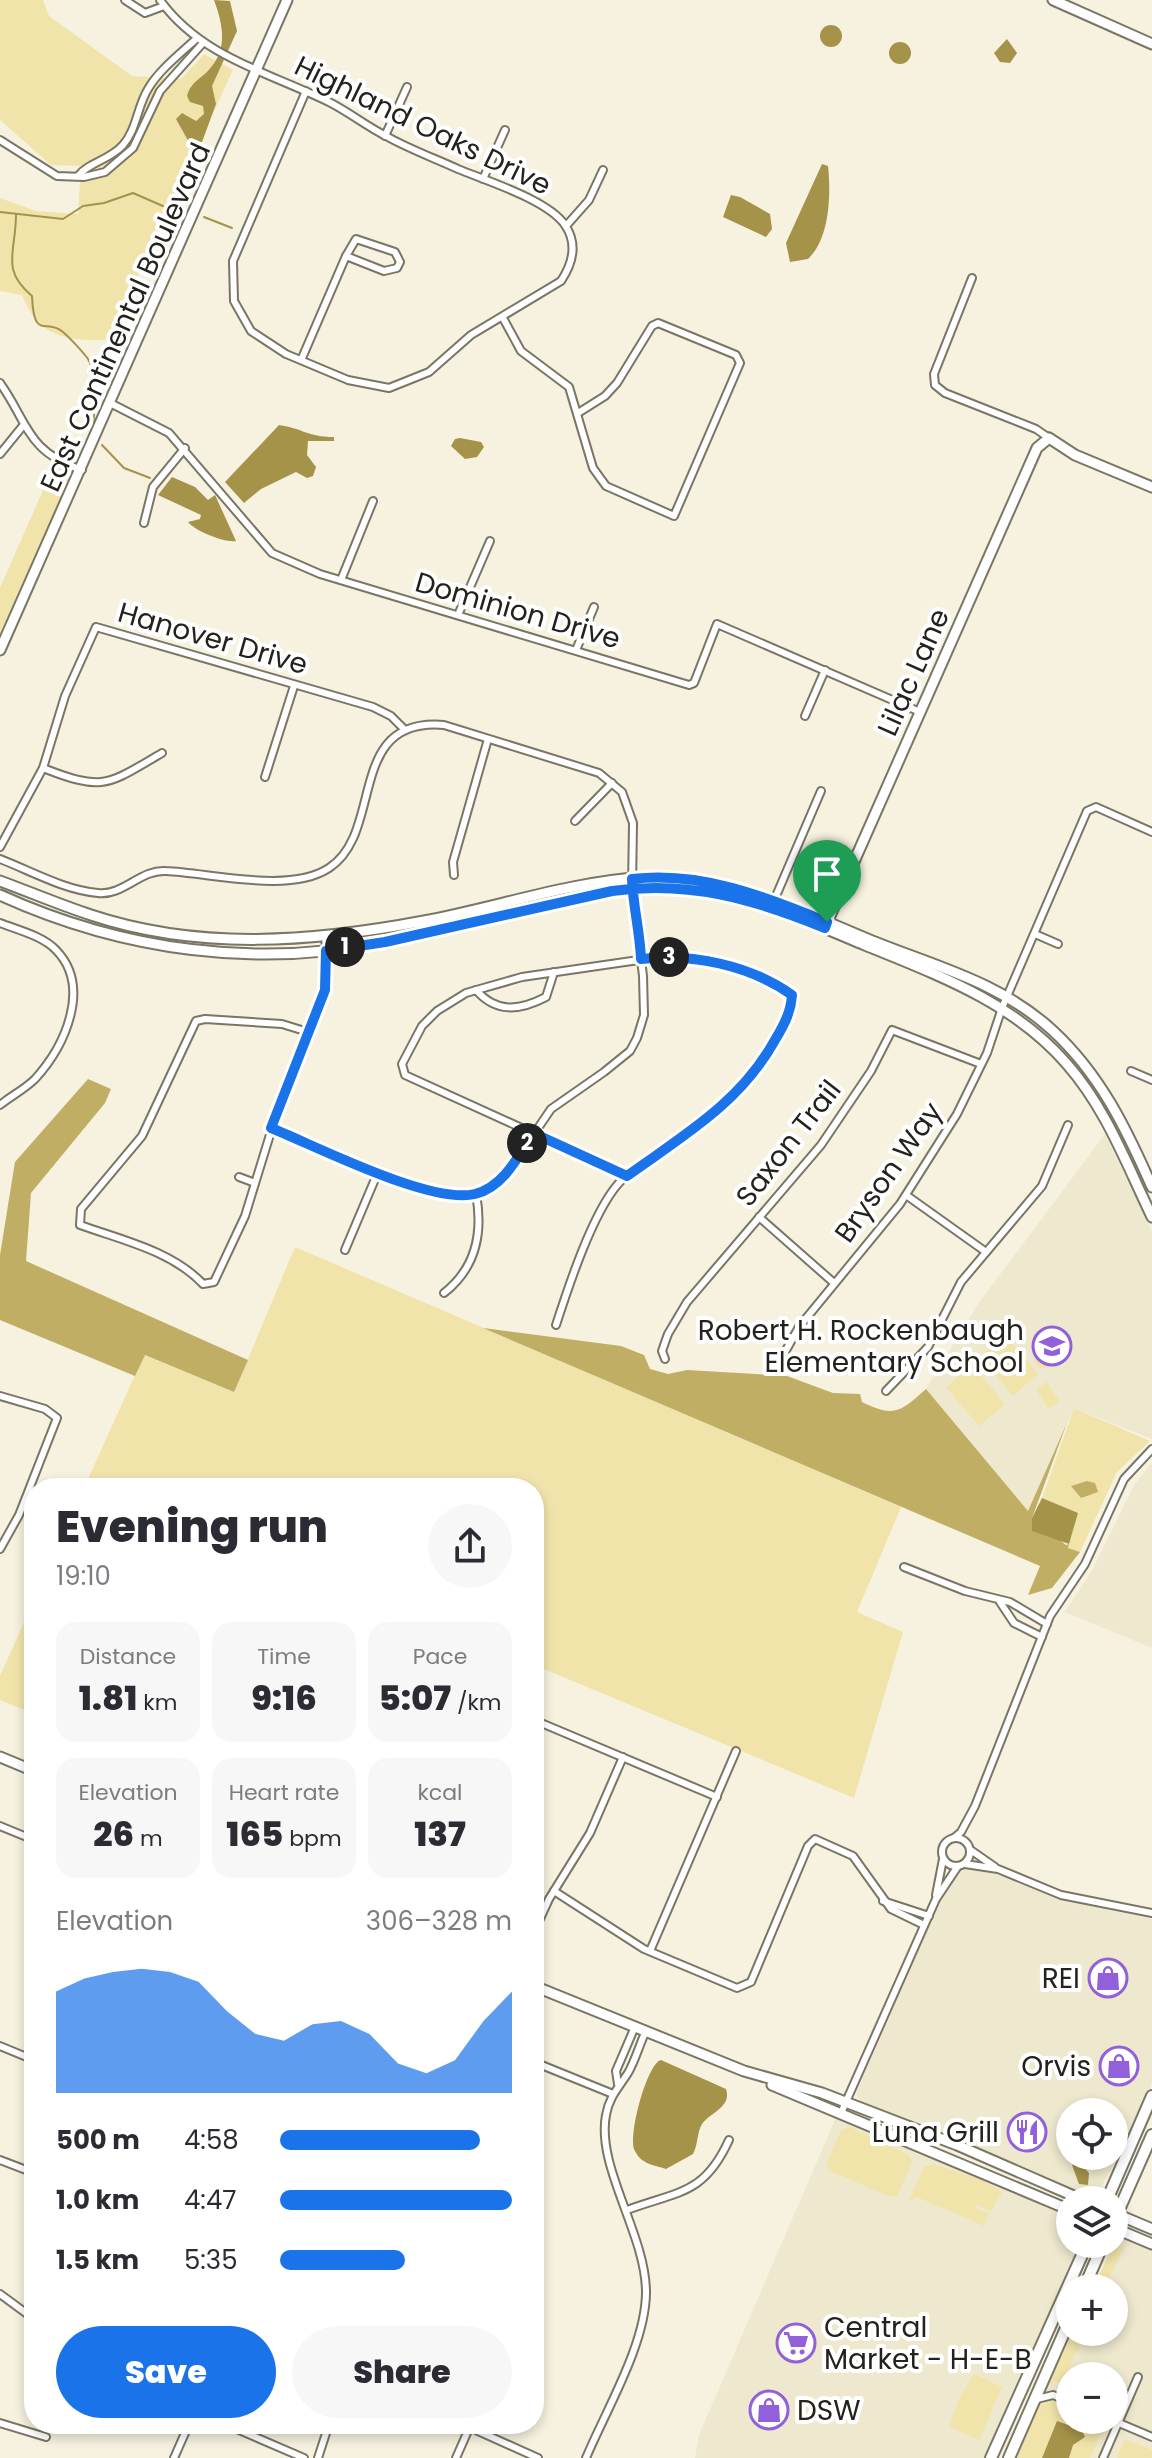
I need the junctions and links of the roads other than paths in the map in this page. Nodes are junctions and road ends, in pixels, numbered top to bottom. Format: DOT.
graph roads {
  1 [pos="125,0"];
  2 [pos="287,0"];
  3 [pos="1053,0"];
  4 [pos="162,3"];
  5 [pos="199,42"];
  6 [pos="1152,44"];
  7 [pos="258,69"];
  8 [pos="407,87"];
  9 [pos="306,91"];
  10 [pos="505,130"];
  11 [pos="385,136"];
  12 [pos="0,140"];
  13 [pos="603,170"];
  14 [pos="78,176"];
  15 [pos="483,179"];
  16 [pos="566,226"];
  17 [pos="346,256"];
  18 [pos="972,278"];
  19 [pos="503,318"];
  20 [pos="302,358"];
  21 [pos="0,383"];
  22 [pos="112,404"];
  23 [pos="578,413"];
  24 [pos="22,427"];
  25 [pos="1049,438"];
  26 [pos="185,448"];
  27 [pos="0,454"];
  28 [pos="82,470"];
  29 [pos="1152,487"];
  30 [pos="373,501"];
  31 [pos="144,523"];
  32 [pos="490,541"];
  33 [pos="341,580"];
  34 [pos="594,607"];
  35 [pos="458,615"];
  36 [pos="0,650"];
  37 [pos="576,650"];
  38 [pos="825,670"];
  39 [pos="294,686"];
  40 [pos="920,712"];
  41 [pos="805,716"];
  42 [pos="404,729"];
  43 [pos="488,739"];
  44 [pos="162,753"];
  45 [pos="43,768"];
  46 [pos="265,777"];
  47 [pos="612,783"];
  48 [pos="821,791"];
  49 [pos="575,821"];
  50 [pos="1152,832"];
  51 [pos="0,847"];
  52 [pos="0,859"];
  53 [pos="454,875"];
  54 [pos="0,881"];
  55 [pos="632,883"];
  56 [pos="0,895"];
  57 [pos="773,904"];
  58 [pos="0,923"];
  59 [pos="826,925"];
  60 [pos="1035,934"];
  61 [pos="325,937"];
  62 [pos="1058,944"];
  63 [pos="886,950"];
  64 [pos="326,951"];
  65 [pos="641,959"];
  66 [pos="554,972"];
  67 [pos="476,990"];
  68 [pos="1008,997"];
  69 [pos="1002,1008"];
  70 [pos="308,1032"];
  71 [pos="981,1064"];
  72 [pos="1131,1071"];
  73 [pos="1152,1080"];
  74 [pos="0,1105"];
  75 [pos="1068,1125"];
  76 [pos="271,1128"];
  77 [pos="533,1133"];
  78 [pos="378,1172"];
  79 [pos="627,1176"];
  80 [pos="239,1177"];
  81 [pos="255,1183"];
  82 [pos="1152,1187"];
  83 [pos="476,1194"];
  84 [pos="906,1195"];
  85 [pos="759,1217"];
  86 [pos="1152,1217"];
  87 [pos="345,1250"];
  88 [pos="986,1252"];
  89 [pos="834,1283"];
  90 [pos="444,1293"];
  91 [pos="556,1325"];
  92 [pos="778,1355"];
  93 [pos="665,1359"];
  94 [pos="886,1391"];
  95 [pos="0,1396"];
  96 [pos="1152,1449"];
  97 [pos="33,1478"];
  98 [pos="24,1502"];
  99 [pos="0,1549"];
  100 [pos="904,1567"];
  101 [pos="1000,1602"];
  102 [pos="1025,1613"];
  103 [pos="1014,1623"];
  104 [pos="1047,1624"];
  105 [pos="1042,1637"];
  106 [pos="544,1724"];
  107 [pos="736,1751"];
  108 [pos="0,1757"];
  109 [pos="623,1757"];
  110 [pos="24,1767"];
  111 [pos="717,1797"];
  112 [pos="975,1806"];
  113 [pos="0,1826"];
  114 [pos="24,1836"];
  115 [pos="954,1838"];
  116 [pos="969,1846"];
  117 [pos="943,1858"];
  118 [pos="961,1865"];
  119 [pos="998,1869"];
  120 [pos="554,1891"];
  121 [pos="936,1899"];
  122 [pos="883,1901"];
  123 [pos="544,1912"];
  124 [pos="1152,1913"];
  125 [pos="929,1916"];
  126 [pos="924,1925"];
  127 [pos="650,1951"];
  128 [pos="544,1990"];
  129 [pos="634,2029"];
  130 [pos="645,2033"];
  131 [pos="0,2046"];
  132 [pos="24,2056"];
  133 [pos="544,2066"];
  134 [pos="744,2071"];
  135 [pos="618,2084"];
  136 [pos="613,2094"];
  137 [pos="1152,2096"];
  138 [pos="846,2102"];
  139 [pos="841,2113"];
  140 [pos="890,2134"];
  141 [pos="1152,2135"];
  142 [pos="934,2136"];
  143 [pos="729,2140"];
  144 [pos="924,2149"];
  145 [pos="969,2150"];
  146 [pos="0,2160"];
  147 [pos="24,2169"];
  148 [pos="1113,2186"];
  149 [pos="1056,2188"];
  150 [pos="1128,2188"];
  151 [pos="1056,2204"];
  152 [pos="627,2210"];
  153 [pos="1128,2221"];
  154 [pos="1152,2229"];
  155 [pos="1128,2234"];
  156 [pos="1152,2244"];
  157 [pos="1081,2258"];
  158 [pos="0,2294"];
  159 [pos="24,2312"];
  160 [pos="1058,2346"];
  161 [pos="1046,2374"];
  162 [pos="1138,2377"];
  163 [pos="1053,2395"];
  164 [pos="1056,2396"];
  165 [pos="1128,2396"];
  166 [pos="1034,2401"];
  167 [pos="0,2423"];
  168 [pos="1128,2427"];
  169 [pos="24,2430"];
  170 [pos="36,2434"];
  171 [pos="185,2434"];
  172 [pos="248,2434"];
  173 [pos="326,2434"];
  174 [pos="466,2434"];
  175 [pos="487,2434"];
  176 [pos="1111,2434"];
  177 [pos="46,2437"];
  178 [pos="1152,2437"];
  179 [pos="1009,2457"];
  180 [pos="174,2458"];
  181 [pos="304,2458"];
  182 [pos="318,2458"];
  183 [pos="456,2458"];
  184 [pos="538,2458"];
  185 [pos="586,2458"];
  186 [pos="991,2458"];
  187 [pos="1103,2458"];
  1 -- 4 [label="street"];
  2 -- 7 [label="street, East Continental Boulevard"];
  3 -- 6 [label="street"];
  4 -- 5 [label="street, Highland Oaks Drive"];
  5 -- 7 [label="street, Highland Oaks Drive"];
  5 -- 14 [label="street"];
  5 -- 14 [label="street"];
  7 -- 9 [label="street, Highland Oaks Drive"];
  7 -- 22 [label="street, East Continental Boulevard"];
  8 -- 11 [label="street"];
  9 -- 11 [label="street, Highland Oaks Drive"];
  9 -- 20 [label="street"];
  10 -- 15 [label="street"];
  11 -- 15 [label="street, Highland Oaks Drive"];
  12 -- 14 [label="street"];
  13 -- 16 [label="street"];
  15 -- 16 [label="street, Highland Oaks Drive"];
  16 -- 19 [label="street"];
  17 -- 17 [label="street"];
  17 -- 20 [label="street"];
  18 -- 25 [label="street"];
  19 -- 20 [label="street"];
  19 -- 23 [label="street"];
  21 -- 24 [label="street"];
  22 -- 26 [label="street, Dominion Drive"];
  22 -- 28 [label="street, East Continental Boulevard"];
  23 -- 23 [label="street"];
  24 -- 27 [label="street"];
  24 -- 28 [label="street"];
  25 -- 29 [label="street"];
  25 -- 40 [label="street, Lilac Lane"];
  26 -- 31 [label="street"];
  26 -- 33 [label="street, Dominion Drive"];
  28 -- 36 [label="street, East Continental Boulevard"];
  30 -- 33 [label="street"];
  32 -- 35 [label="street"];
  33 -- 35 [label="street, Dominion Drive"];
  34 -- 37 [label="street"];
  35 -- 37 [label="street, Dominion Drive"];
  37 -- 38 [label="street, Dominion Drive"];
  38 -- 40 [label="street, Dominion Drive"];
  38 -- 41 [label="street"];
  39 -- 42 [label="street, Hanover Drive"];
  39 -- 45 [label="street, Hanover Drive"];
  39 -- 46 [label="street"];
  40 -- 59 [label="street, Lilac Lane"];
  42 -- 43 [label="street"];
  42 -- 52 [label="street"];
  43 -- 47 [label="street"];
  43 -- 53 [label="street"];
  44 -- 45 [label="street"];
  45 -- 51 [label="street, Hanover Drive"];
  47 -- 49 [label="street"];
  47 -- 55 [label="street"];
  48 -- 57 [label="street"];
  50 -- 60 [label="street, Bryson Way"];
  54 -- 61 [label="street"];
  55 -- 57 [label="street"];
  55 -- 61 [label="street"];
  55 -- 64 [label="street"];
  55 -- 65 [label="street"];
  56 -- 64 [label="street"];
  57 -- 59 [label="street"];
  58 -- 74 [label="street"];
  59 -- 63 [label="street"];
  60 -- 62 [label="street"];
  60 -- 68 [label="street, Bryson Way"];
  61 -- 64 [label="street"];
  63 -- 68 [label="street"];
  63 -- 69 [label="street"];
  64 -- 70 [label="street"];
  65 -- 66 [label="street"];
  65 -- 77 [label="street"];
  65 -- 79 [label="street"];
  66 -- 67 [label="street"];
  66 -- 67 [label="street"];
  67 -- 77 [label="street"];
  68 -- 69 [label="street, Bryson Way"];
  68 -- 82 [label="street"];
  69 -- 71 [label="street, Bryson Way"];
  69 -- 86 [label="street"];
  70 -- 76 [label="street"];
  70 -- 81 [label="street"];
  71 -- 84 [label="street, Bryson Way"];
  71 -- 85 [label="street, Saxon Trail"];
  72 -- 73 [label="street"];
  75 -- 88 [label="street"];
  76 -- 78 [label="street"];
  76 -- 81 [label="street"];
  77 -- 79 [label="street"];
  77 -- 83 [label="street"];
  78 -- 83 [label="street"];
  78 -- 87 [label="street"];
  79 -- 91 [label="street"];
  80 -- 81 [label="street"];
  83 -- 90 [label="street"];
  84 -- 88 [label="street"];
  84 -- 89 [label="street, Bryson Way"];
  85 -- 89 [label="street"];
  85 -- 93 [label="street, Saxon Trail"];
  88 -- 94 [label="street"];
  89 -- 92 [label="street, Bryson Way"];
  95 -- 97 [label="street"];
  96 -- 104 [label="street"];
  98 -- 99 [label="street"];
  100 -- 101 [label="street"];
  101 -- 102 [label="street"];
  101 -- 103 [label="street"];
  102 -- 103 [label="street"];
  102 -- 104 [label="street"];
  103 -- 105 [label="street"];
  104 -- 105 [label="street"];
  105 -- 112 [label="street"];
  106 -- 109 [label="street"];
  107 -- 111 [label="street"];
  108 -- 110 [label="street"];
  109 -- 111 [label="street"];
  109 -- 120 [label="street"];
  111 -- 127 [label="street"];
  112 -- 115 [label="street"];
  112 -- 116 [label="street"];
  113 -- 114 [label="street"];
  115 -- 116 [label="street"];
  115 -- 117 [label="street"];
  116 -- 118 [label="street"];
  116 -- 119 [label="street"];
  117 -- 118 [label="street"];
  117 -- 121 [label="street"];
  118 -- 119 [label="street"];
  118 -- 121 [label="street"];
  119 -- 124 [label="street"];
  120 -- 123 [label="street"];
  120 -- 127 [label="street"];
  121 -- 125 [label="street"];
  122 -- 125 [label="street"];
  122 -- 126 [label="street"];
  122 -- 127 [label="street"];
  125 -- 126 [label="street"];
  126 -- 138 [label="street"];
  128 -- 129 [label="street"];
  129 -- 130 [label="street"];
  129 -- 135 [label="street"];
  130 -- 134 [label="street"];
  130 -- 135 [label="street"];
  131 -- 132 [label="street"];
  133 -- 136 [label="street"];
  134 -- 138 [label="street"];
  134 -- 139 [label="street"];
  135 -- 136 [label="street"];
  136 -- 152 [label="street"];
  137 -- 148 [label="main road"];
  138 -- 139 [label="street"];
  138 -- 142 [label="street"];
  139 -- 140 [label="street"];
  140 -- 142 [label="street"];
  140 -- 144 [label="street"];
  141 -- 150 [label="main road"];
  142 -- 145 [label="street"];
  143 -- 152 [label="street"];
  144 -- 145 [label="street"];
  144 -- 151 [label="street"];
  145 -- 149 [label="street"];
  146 -- 147 [label="street"];
  152 -- 185 [label="street"];
  153 -- 154 [label="street"];
  155 -- 156 [label="street"];
  157 -- 186 [label="main road"];
  158 -- 159 [label="street"];
  160 -- 161 [label="main road"];
  161 -- 163 [label="street"];
  161 -- 166 [label="main road"];
  162 -- 165 [label="street"];
  163 -- 164 [label="street"];
  163 -- 166 [label="street"];
  166 -- 179 [label="main road"];
  167 -- 169 [label="street"];
  168 -- 178 [label="street"];
  170 -- 177 [label="street"];
  171 -- 180 [label="street"];
  172 -- 181 [label="street"];
  173 -- 182 [label="street"];
  174 -- 183 [label="street"];
  175 -- 184 [label="street"];
  176 -- 187 [label="street"];
}
